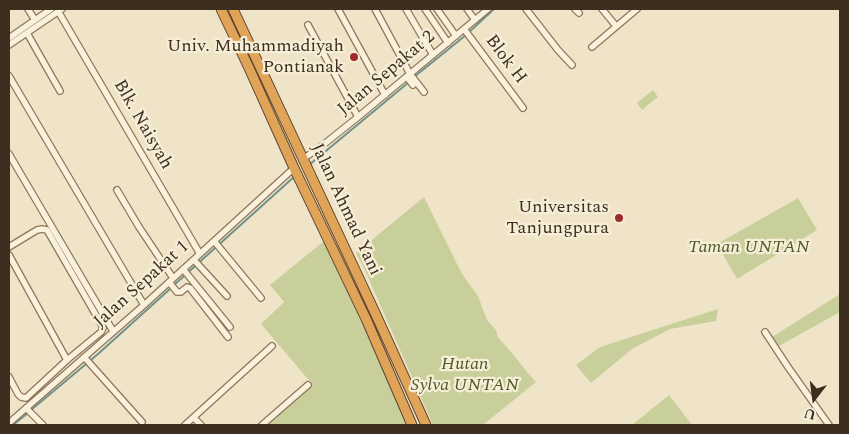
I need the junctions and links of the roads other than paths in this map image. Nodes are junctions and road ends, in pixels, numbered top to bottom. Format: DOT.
graph roads {
  1 [pos="28,9"];
  2 [pos="51,9"];
  3 [pos="221,9"];
  4 [pos="233,9"];
  5 [pos="338,9"];
  6 [pos="375,9"];
  7 [pos="406,9"];
  8 [pos="425,9"];
  9 [pos="437,9"];
  10 [pos="467,9"];
  11 [pos="488,9"];
  12 [pos="526,9"];
  13 [pos="602,9"];
  14 [pos="637,9"];
  15 [pos="60,10"];
  16 [pos="35,20"];
  17 [pos="475,20"];
  18 [pos="308,25"];
  19 [pos="616,26"];
  20 [pos="464,30"];
  21 [pos="27,33"];
  22 [pos="456,36"];
  23 [pos="9,38"];
  24 [pos="448,43"];
  25 [pos="9,45"];
  26 [pos="592,47"];
  27 [pos="433,55"];
  28 [pos="572,64"];
  29 [pos="9,76"];
  30 [pos="411,80"];
  31 [pos="60,91"];
  32 [pos="424,92"];
  33 [pos="385,95"];
  34 [pos="523,108"];
  35 [pos="358,117"];
  36 [pos="285,121"];
  37 [pos="275,126"];
  38 [pos="9,154"];
  39 [pos="304,161"];
  40 [pos="296,172"];
  41 [pos="117,190"];
  42 [pos="215,243"];
  43 [pos="9,246"];
  44 [pos="200,254"];
  45 [pos="9,255"];
  46 [pos="197,263"];
  47 [pos="186,273"];
  48 [pos="172,284"];
  49 [pos="227,296"];
  50 [pos="261,298"];
  51 [pos="144,305"];
  52 [pos="230,327"];
  53 [pos="114,331"];
  54 [pos="765,332"];
  55 [pos="228,337"];
  56 [pos="272,346"];
  57 [pos="85,358"];
  58 [pos="67,360"];
  59 [pos="9,377"];
  60 [pos="308,385"];
  61 [pos="29,411"];
  62 [pos="194,418"];
  63 [pos="142,422"];
  64 [pos="9,423"];
  65 [pos="43,425"];
  66 [pos="185,425"];
  67 [pos="201,425"];
  68 [pos="262,425"];
  69 [pos="412,425"];
  70 [pos="426,425"];
  71 [pos="829,425"];
  1 -- 16 [label="street"];
  2 -- 16 [label="street"];
  3 -- 37 [label="highway, Jalan Ahmad Yani"];
  4 -- 36 [label="highway, Jalan Ahmad Yani"];
  5 -- 33 [label="street"];
  6 -- 30 [label="street"];
  7 -- 27 [label="street"];
  8 -- 24 [label="street"];
  9 -- 22 [label="street"];
  10 -- 17 [label="street"];
  11 -- 17 [label="street, Jalan Sepakat 2"];
  12 -- 28 [label="street"];
  13 -- 19 [label="street"];
  14 -- 19 [label="street"];
  15 -- 21 [label="street"];
  15 -- 44 [label="street, Blk. Naisyah"];
  16 -- 23 [label="street"];
  17 -- 20 [label="street, Jalan Sepakat 2"];
  18 -- 35 [label="street"];
  19 -- 26 [label="street"];
  20 -- 22 [label="street, Jalan Sepakat 2"];
  20 -- 34 [label="street, Blok H"];
  21 -- 25 [label="street"];
  21 -- 31 [label="street"];
  22 -- 24 [label="street, Jalan Sepakat 2"];
  24 -- 27 [label="street, Jalan Sepakat 2"];
  27 -- 30 [label="street, Jalan Sepakat 2"];
  29 -- 51 [label="street"];
  30 -- 32 [label="street"];
  30 -- 33 [label="street, Jalan Sepakat 2"];
  33 -- 35 [label="street, Jalan Sepakat 2"];
  35 -- 39 [label="street, Jalan Sepakat 2"];
  36 -- 37 [label="highway"];
  36 -- 39 [label="highway, Jalan Ahmad Yani"];
  37 -- 40 [label="highway, Jalan Ahmad Yani"];
  38 -- 53 [label="street"];
  39 -- 70 [label="highway, Jalan Ahmad Yani"];
  40 -- 42 [label="street, Jalan Sepakat 1"];
  40 -- 69 [label="highway, Jalan Ahmad Yani"];
  41 -- 48 [label="street"];
  42 -- 44 [label="street, Jalan Sepakat 1"];
  42 -- 50 [label="street"];
  43 -- 58 [label="street"];
  44 -- 46 [label="street, Jalan Sepakat 1"];
  45 -- 58 [label="street"];
  46 -- 47 [label="street, Jalan Sepakat 1"];
  46 -- 49 [label="street"];
  47 -- 48 [label="street, Jalan Sepakat 1"];
  47 -- 52 [label="street"];
  48 -- 51 [label="street, Jalan Sepakat 1"];
  48 -- 55 [label="street"];
  51 -- 53 [label="street, Jalan Sepakat 1"];
  53 -- 57 [label="street, Jalan Sepakat 1"];
  54 -- 71 [label="street"];
  56 -- 62 [label="street"];
  57 -- 61 [label="street, Jalan Sepakat 1"];
  57 -- 63 [label="street"];
  58 -- 59 [label="street"];
  60 -- 68 [label="street"];
  61 -- 64 [label="street, Jalan Sepakat 1"];
  61 -- 65 [label="street"];
  62 -- 66 [label="street"];
  62 -- 67 [label="street"];
}
